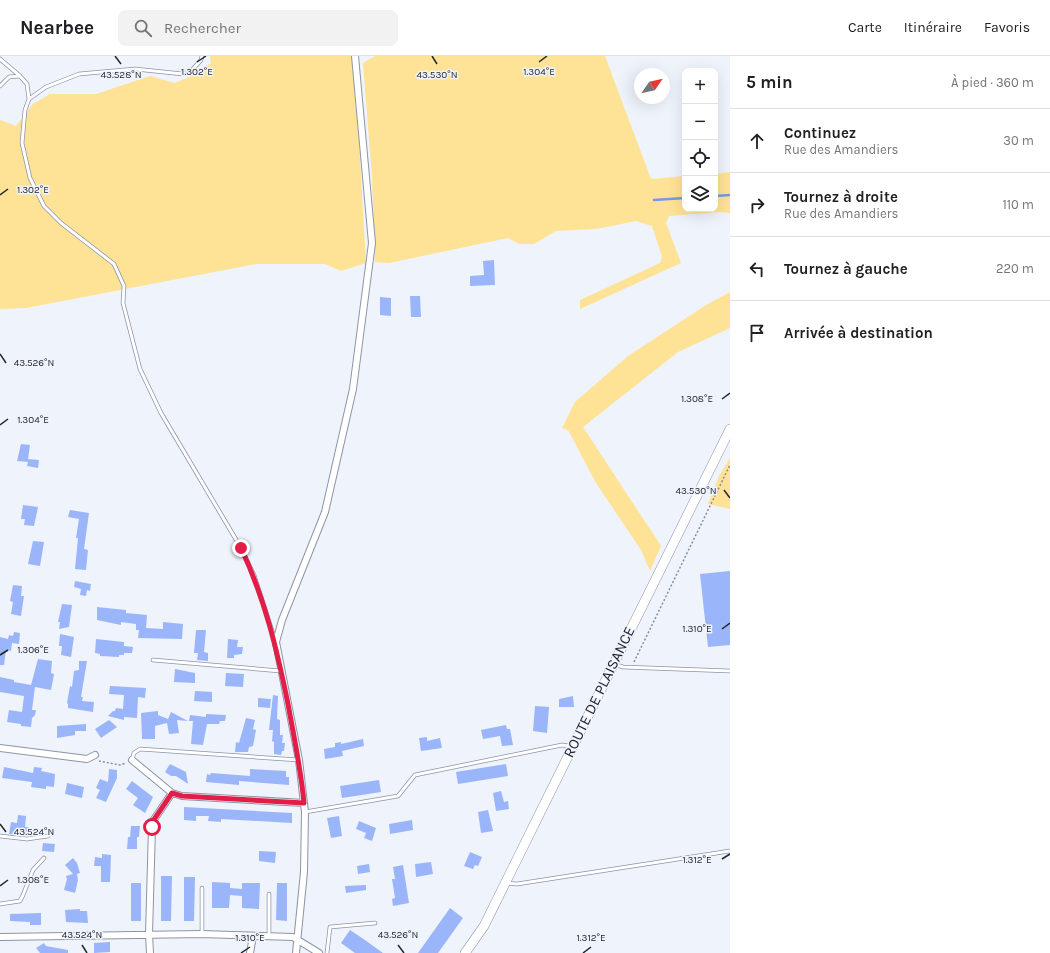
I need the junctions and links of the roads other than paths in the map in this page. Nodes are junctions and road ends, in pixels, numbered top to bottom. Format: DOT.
graph roads {
  1 [pos="202,56"];
  2 [pos="355,56"];
  3 [pos="0,59"];
  4 [pos="20,76"];
  5 [pos="0,86"];
  6 [pos="29,99"];
  7 [pos="730,429"];
  8 [pos="276,642"];
  9 [pos="153,660"];
  10 [pos="612,664"];
  11 [pos="281,671"];
  12 [pos="730,671"];
  13 [pos="572,747"];
  14 [pos="0,748"];
  15 [pos="95,755"];
  16 [pos="132,760"];
  17 [pos="299,760"];
  18 [pos="172,793"];
  19 [pos="304,803"];
  20 [pos="305,812"];
  21 [pos="0,836"];
  22 [pos="48,836"];
  23 [pos="730,851"];
  24 [pos="44,858"];
  25 [pos="505,883"];
  26 [pos="202,888"];
  27 [pos="269,894"];
  28 [pos="0,904"];
  29 [pos="375,923"];
  30 [pos="149,934"];
  31 [pos="202,934"];
  32 [pos="253,936"];
  33 [pos="269,936"];
  34 [pos="0,937"];
  35 [pos="298,940"];
  36 [pos="150,953"];
  37 [pos="250,953"];
  38 [pos="296,953"];
  39 [pos="319,953"];
  40 [pos="327,953"];
  41 [pos="465,953"];
  1 -- 6 [label="lane"];
  2 -- 8 [label="street"];
  3 -- 4 [label="lane"];
  4 -- 5 [label="lane"];
  4 -- 6 [label="lane"];
  6 -- 8 [label="lane"];
  7 -- 10 [label="main road, ROUTE DE PLAISANCE"];
  8 -- 11 [label="street"];
  9 -- 11 [label="lane"];
  10 -- 12 [label="lane"];
  10 -- 13 [label="main road, ROUTE DE PLAISANCE"];
  11 -- 17 [label="street"];
  13 -- 20 [label="lane"];
  13 -- 25 [label="main road, ROUTE DE PLAISANCE"];
  14 -- 15 [label="street"];
  16 -- 17 [label="lane"];
  16 -- 18 [label="street"];
  17 -- 19 [label="street"];
  18 -- 19 [label="street"];
  18 -- 30 [label="street"];
  19 -- 20 [label="street"];
  20 -- 35 [label="street"];
  21 -- 22 [label="lane"];
  23 -- 25 [label="lane"];
  24 -- 28 [label="lane"];
  25 -- 41 [label="main road, ROUTE DE PLAISANCE"];
  26 -- 31 [label="lane"];
  27 -- 33 [label="lane"];
  29 -- 40 [label="lane"];
  30 -- 31 [label="street"];
  30 -- 34 [label="street"];
  30 -- 36 [label="street"];
  31 -- 32 [label="street"];
  32 -- 33 [label="street"];
  32 -- 37 [label="street"];
  33 -- 35 [label="street"];
  35 -- 38 [label="street"];
  35 -- 39 [label="street"];
}
